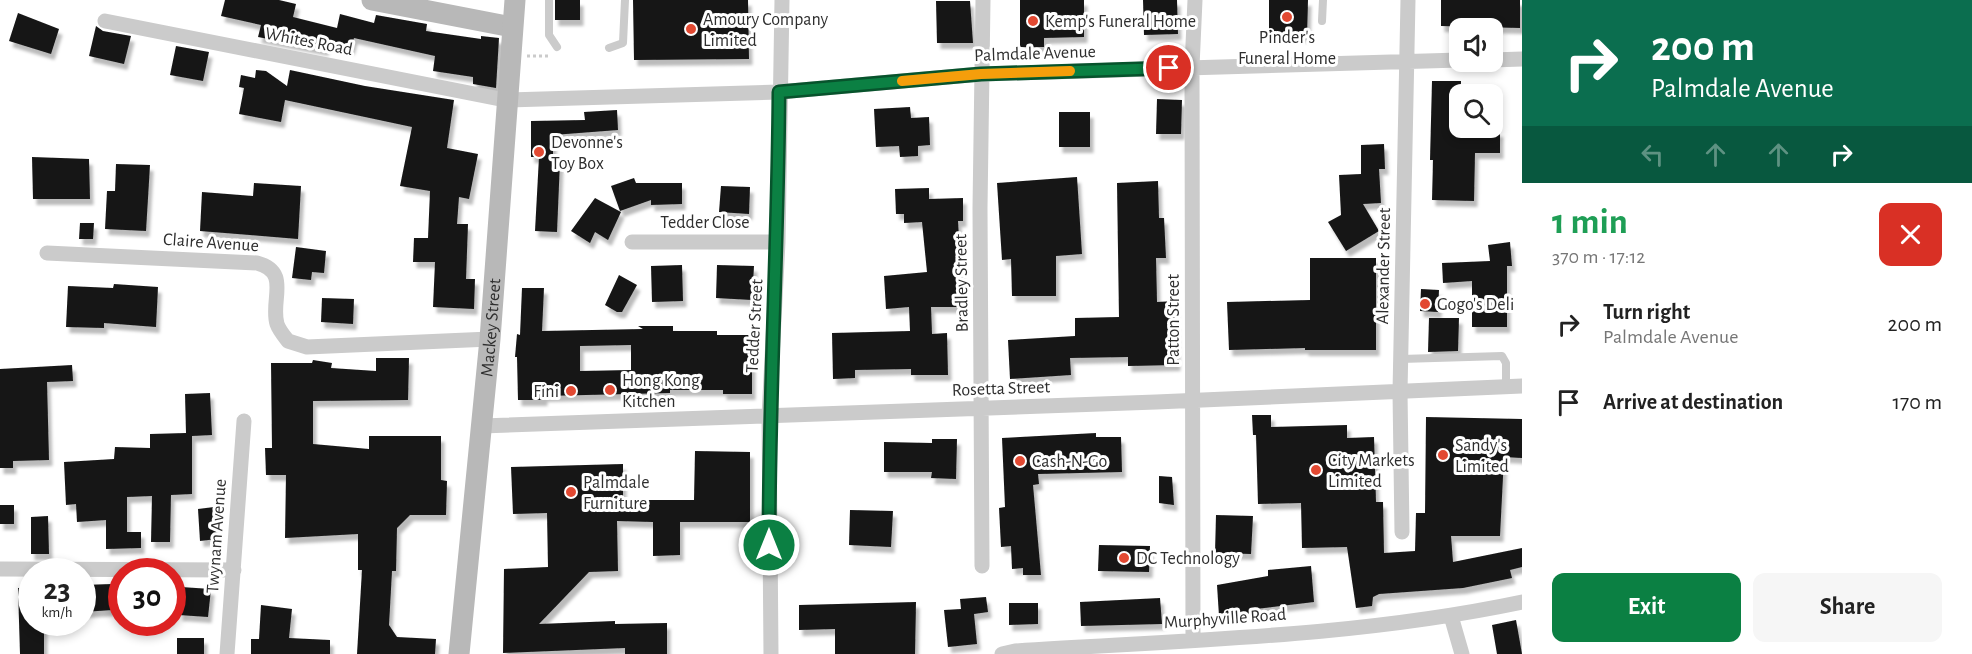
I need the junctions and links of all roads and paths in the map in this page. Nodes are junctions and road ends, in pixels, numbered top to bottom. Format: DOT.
graph roads {
  1 [pos="372,0"];
  2 [pos="515,0"];
  3 [pos="549,0"];
  4 [pos="624,0"];
  5 [pos="782,0"];
  6 [pos="982,0"];
  7 [pos="1195,0"];
  8 [pos="1323,0"];
  9 [pos="1408,0"];
  10 [pos="105,21"];
  11 [pos="1322,21"];
  12 [pos="512,27"];
  13 [pos="557,47"];
  14 [pos="609,48"];
  15 [pos="510,55"];
  16 [pos="1522,59"];
  17 [pos="1449,60"];
  18 [pos="1503,60"];
  19 [pos="1406,62"];
  20 [pos="1192,67"];
  21 [pos="981,74"];
  22 [pos="779,92"];
  23 [pos="505,100"];
  24 [pos="632,242"];
  25 [pos="778,242"];
  26 [pos="46,253"];
  27 [pos="490,339"];
  28 [pos="1401,359"];
  29 [pos="1522,386"];
  30 [pos="1506,387"];
  31 [pos="1400,392"];
  32 [pos="1192,400"];
  33 [pos="982,408"];
  34 [pos="769,416"];
  35 [pos="244,421"];
  36 [pos="482,426"];
  37 [pos="1402,532"];
  38 [pos="982,566"];
  39 [pos="0,569"];
  40 [pos="234,570"];
  41 [pos="1522,602"];
  42 [pos="1451,616"];
  43 [pos="1193,640"];
  44 [pos="226,654"];
  45 [pos="459,654"];
  46 [pos="771,654"];
  47 [pos="1002,654"];
  48 [pos="1462,654"];
  1 -- 12 [label="main road"];
  2 -- 12 [label="main road, Mackey Street"];
  3 -- 13 [label="lane"];
  4 -- 14 [label="lane"];
  5 -- 22 [label="street, Tedder Street"];
  6 -- 21 [label="street, Bradley Street"];
  7 -- 20 [label="street, Patton Street"];
  8 -- 11 [label="lane"];
  9 -- 19 [label="street, Alexander Street"];
  10 -- 23 [label="street, Whites Road"];
  12 -- 15 [label="main road, Mackey Street"];
  13 -- 15 [label="path"];
  15 -- 23 [label="main road, Mackey Street"];
  16 -- 18 [label="street"];
  17 -- 19 [label="street, Palmdale Avenue"];
  19 -- 20 [label="street, Palmdale Avenue"];
  19 -- 28 [label="street, Alexander Street"];
  20 -- 21 [label="street, Palmdale Avenue"];
  20 -- 32 [label="street, Patton Street"];
  21 -- 22 [label="street, Palmdale Avenue"];
  21 -- 33 [label="street, Bradley Street"];
  22 -- 23 [label="street, Palmdale Avenue"];
  22 -- 25 [label="street, Tedder Street"];
  23 -- 27 [label="main road, Mackey Street"];
  24 -- 25 [label="street, Tedder Close"];
  25 -- 34 [label="street, Tedder Street"];
  26 -- 27 [label="street, Claire Avenue"];
  27 -- 36 [label="main road, Mackey Street"];
  28 -- 30 [label="lane"];
  28 -- 31 [label="street, Alexander Street"];
  29 -- 30 [label="street, Rosetta Street"];
  30 -- 31 [label="street, Rosetta Street"];
  31 -- 32 [label="street, Rosetta Street"];
  31 -- 37 [label="street, Alexander Street"];
  32 -- 33 [label="street, Rosetta Street"];
  32 -- 43 [label="street, Patton Street"];
  33 -- 34 [label="street, Rosetta Street"];
  33 -- 38 [label="street, Bradley Street"];
  34 -- 36 [label="street, Rosetta Street"];
  34 -- 46 [label="street, Tedder Street"];
  35 -- 40 [label="street, Twynam Avenue"];
  36 -- 45 [label="main road, Mackey Street"];
  39 -- 40 [label="street"];
  40 -- 44 [label="street, Twynam Avenue"];
  41 -- 42 [label="street, Murphyville Road"];
  42 -- 43 [label="street, Murphyville Road"];
  42 -- 48 [label="street"];
  43 -- 47 [label="street, Murphyville Road"];
}
